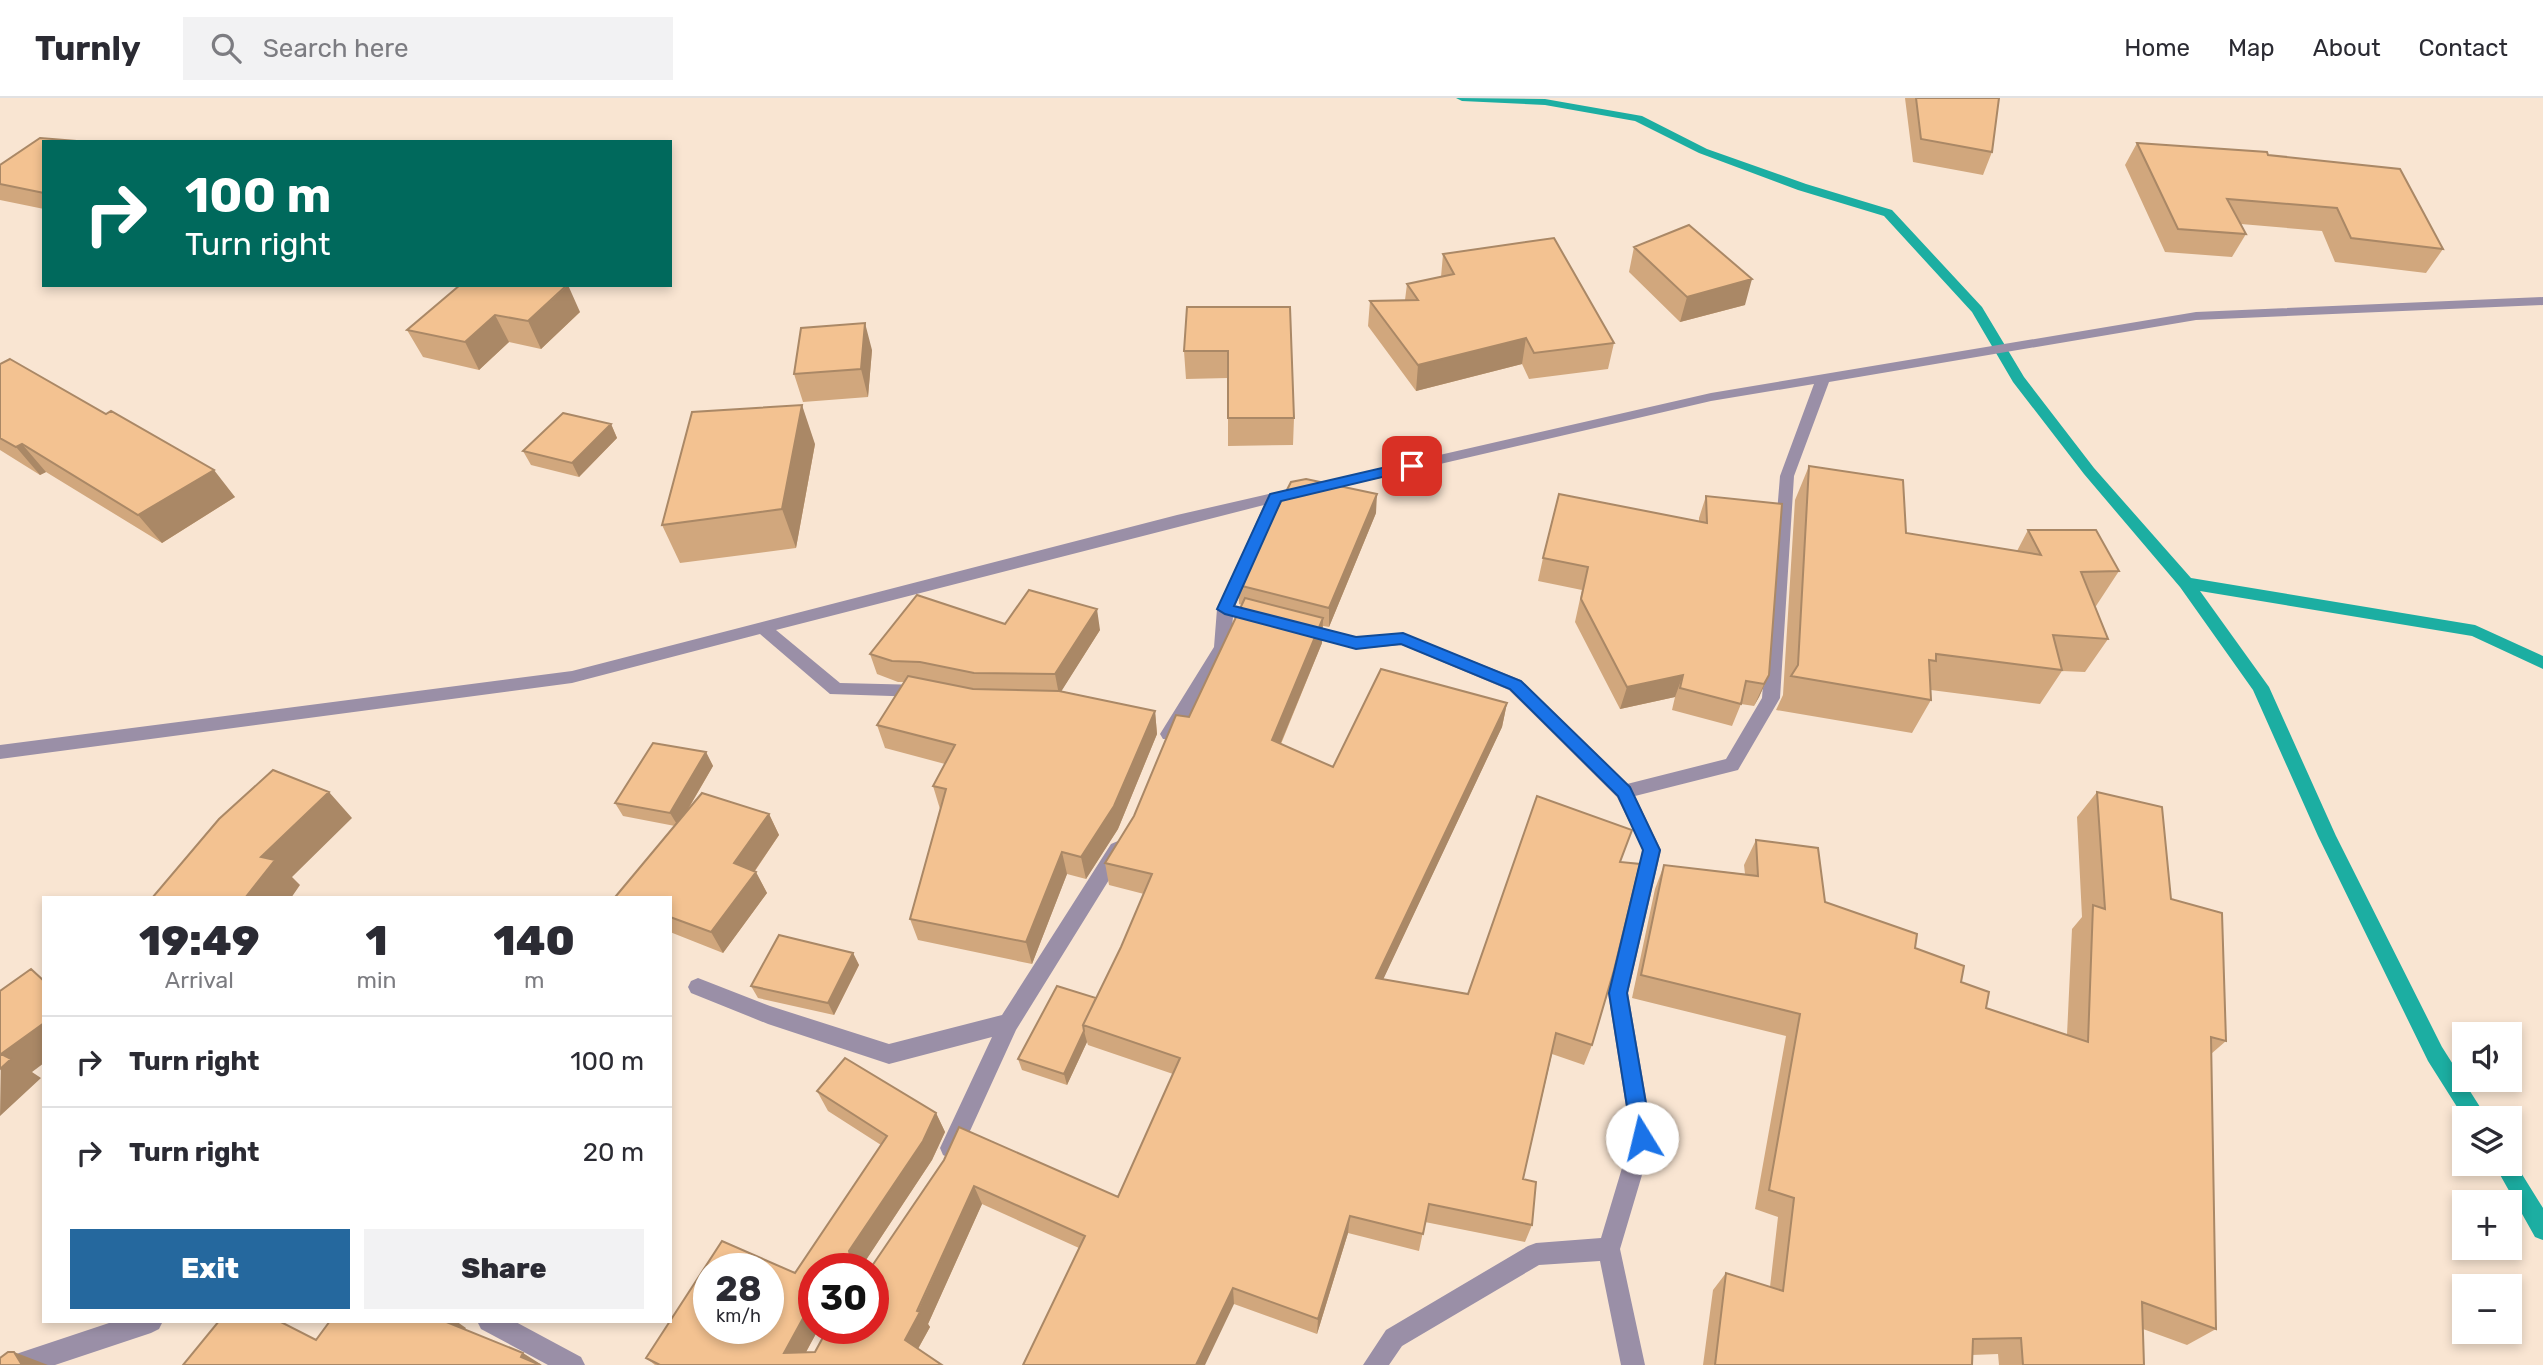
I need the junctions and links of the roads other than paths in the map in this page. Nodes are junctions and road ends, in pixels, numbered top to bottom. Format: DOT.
graph roads {
  1 [pos="2543,301"];
  2 [pos="1823,379"];
  3 [pos="1275,497"];
  4 [pos="1225,609"];
  5 [pos="763,628"];
  6 [pos="940,694"];
  7 [pos="1161,751"];
  8 [pos="0,752"];
  9 [pos="1624,792"];
  10 [pos="1128,833"];
  11 [pos="698,987"];
  12 [pos="1009,1023"];
  13 [pos="942,1170"];
  14 [pos="1609,1249"];
  15 [pos="145,1323"];
  16 [pos="493,1323"];
  17 [pos="19,1365"];
  18 [pos="573,1365"];
  19 [pos="1375,1365"];
  20 [pos="1633,1365"];
  1 -- 2 [label="street"];
  2 -- 3 [label="street"];
  2 -- 9 [label="street"];
  3 -- 4 [label="street"];
  3 -- 5 [label="street"];
  4 -- 7 [label="street"];
  4 -- 9 [label="street"];
  5 -- 6 [label="street"];
  5 -- 8 [label="street"];
  9 -- 14 [label="street"];
  10 -- 12 [label="street"];
  11 -- 12 [label="street"];
  12 -- 13 [label="street"];
  14 -- 19 [label="street"];
  14 -- 20 [label="street"];
  15 -- 17 [label="street"];
  16 -- 18 [label="street"];
}
